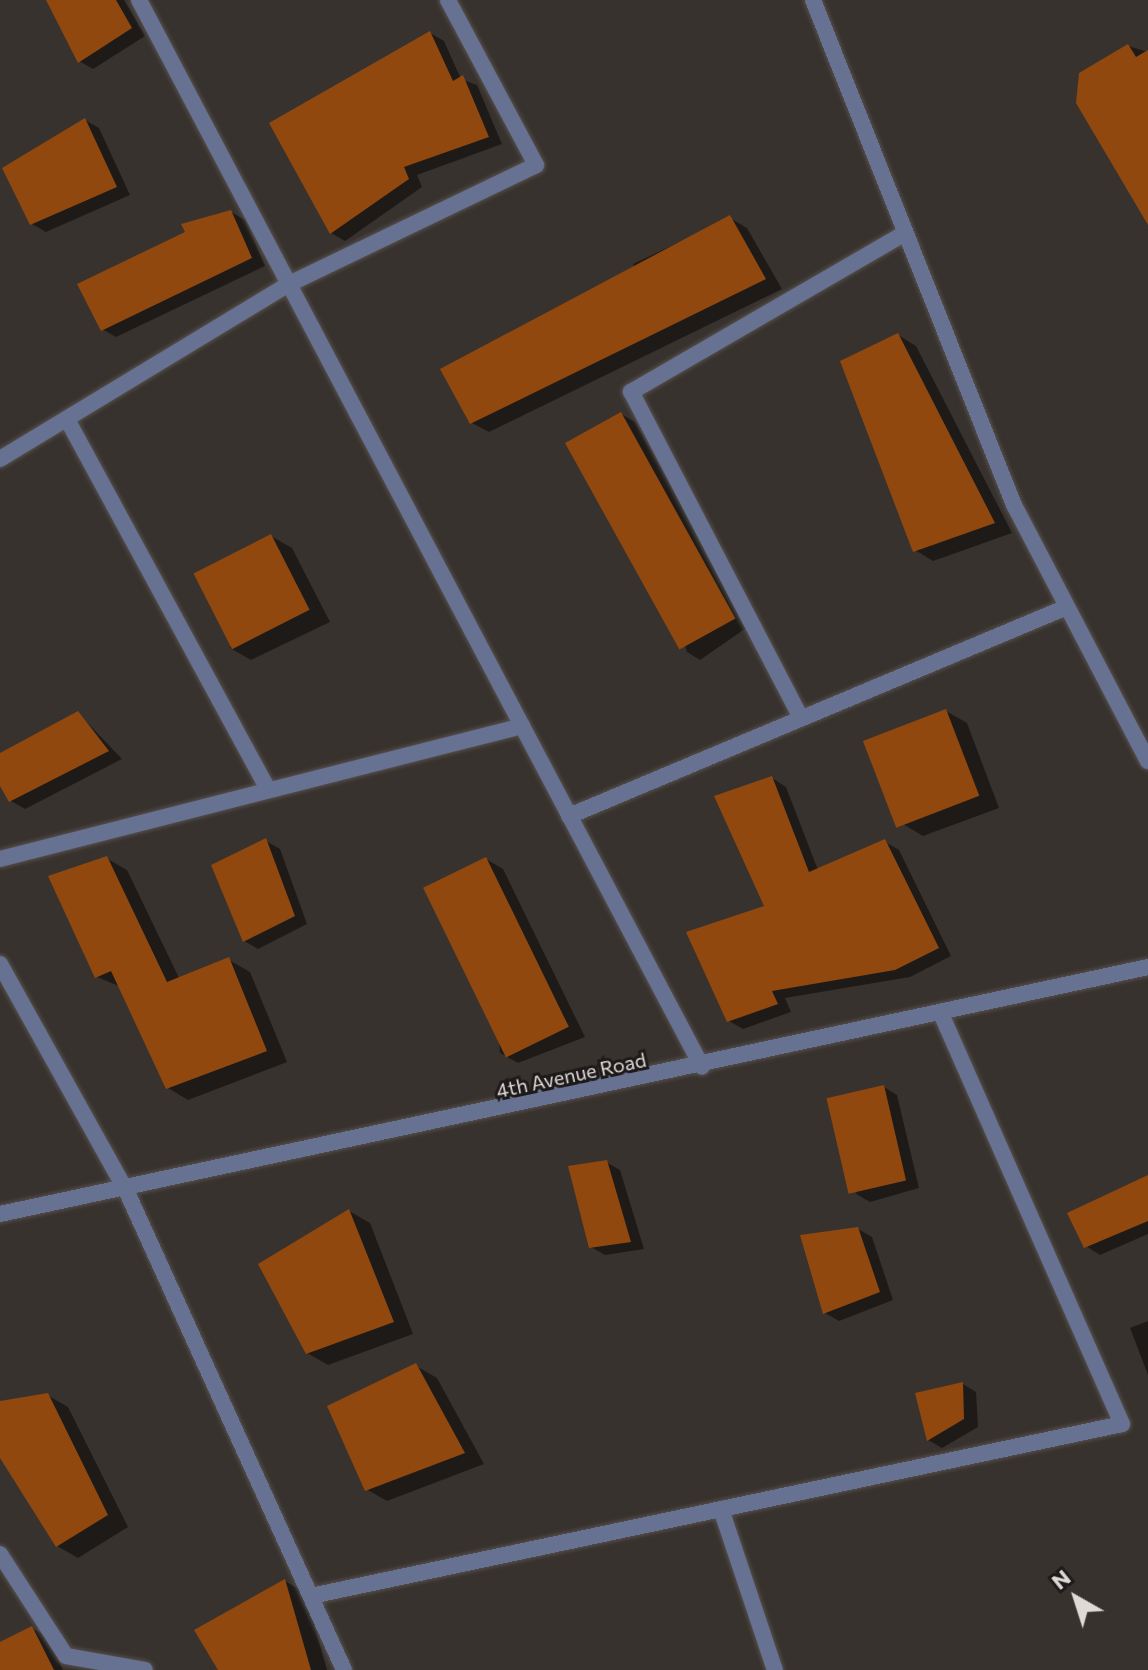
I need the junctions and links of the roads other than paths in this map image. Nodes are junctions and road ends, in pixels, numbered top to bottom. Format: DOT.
graph roads {
  1 [pos="139,0"];
  2 [pos="448,0"];
  3 [pos="813,0"];
  4 [pos="905,233"];
  5 [pos="289,284"];
  6 [pos="68,421"];
  7 [pos="0,459"];
  8 [pos="1067,607"];
  9 [pos="801,718"];
  10 [pos="522,726"];
  11 [pos="1148,761"];
  12 [pos="268,790"];
  13 [pos="569,816"];
  14 [pos="0,859"];
  15 [pos="0,964"];
  16 [pos="1148,967"];
  17 [pos="941,1013"];
  18 [pos="702,1067"];
  19 [pos="126,1190"];
  20 [pos="0,1214"];
  21 [pos="721,1509"];
  22 [pos="0,1554"];
  23 [pos="311,1596"];
  24 [pos="145,1670"];
  25 [pos="344,1670"];
  26 [pos="775,1670"];
  1 -- 5 [label="street"];
  2 -- 5 [label="street"];
  3 -- 4 [label="street"];
  4 -- 8 [label="street"];
  4 -- 9 [label="street"];
  5 -- 6 [label="street"];
  5 -- 10 [label="street"];
  6 -- 7 [label="street"];
  6 -- 12 [label="street"];
  8 -- 9 [label="street"];
  8 -- 11 [label="street"];
  9 -- 13 [label="street"];
  10 -- 12 [label="street"];
  10 -- 13 [label="street"];
  12 -- 14 [label="street"];
  13 -- 18 [label="street"];
  15 -- 19 [label="street"];
  16 -- 17 [label="street, 4th Avenue Road"];
  17 -- 18 [label="street, 4th Avenue Road"];
  17 -- 21 [label="street"];
  18 -- 19 [label="street, 4th Avenue Road"];
  19 -- 20 [label="street, 4th Avenue Road"];
  19 -- 23 [label="street"];
  21 -- 23 [label="street"];
  21 -- 26 [label="street"];
  22 -- 24 [label="street"];
  23 -- 25 [label="street"];
}
